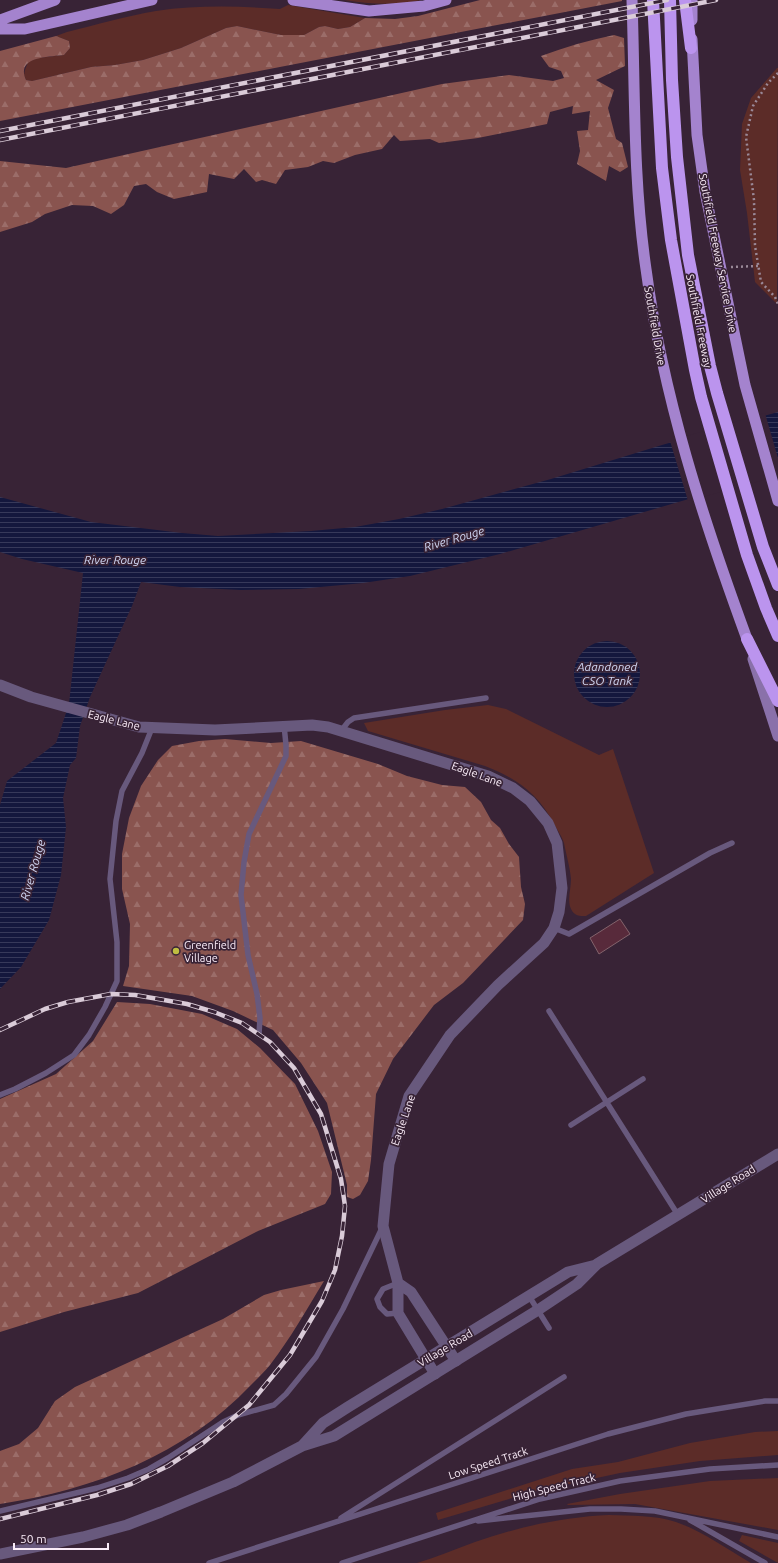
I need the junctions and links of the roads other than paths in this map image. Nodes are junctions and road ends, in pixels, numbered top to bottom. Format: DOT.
graph roads {
  1 [pos="56,0"];
  2 [pos="152,0"];
  3 [pos="294,0"];
  4 [pos="446,0"];
  5 [pos="632,0"];
  6 [pos="653,0"];
  7 [pos="670,0"];
  8 [pos="685,0"];
  9 [pos="692,0"];
  10 [pos="0,20"];
  11 [pos="0,29"];
  12 [pos="692,48"];
  13 [pos="778,501"];
  14 [pos="778,585"];
  15 [pos="778,636"];
  16 [pos="747,639"];
  17 [pos="0,685"];
  18 [pos="486,698"];
  19 [pos="778,701"];
  20 [pos="284,725"];
  21 [pos="152,728"];
  22 [pos="341,731"];
  23 [pos="778,736"];
  24 [pos="732,843"];
  25 [pos="554,928"];
  26 [pos="549,1011"];
  27 [pos="259,1034"];
  28 [pos="643,1079"];
  29 [pos="0,1095"];
  30 [pos="606,1102"];
  31 [pos="571,1125"];
  32 [pos="778,1154"];
  33 [pos="678,1215"];
  34 [pos="383,1226"];
  35 [pos="597,1264"];
  36 [pos="398,1283"];
  37 [pos="529,1296"];
  38 [pos="538,1310"];
  39 [pos="398,1313"];
  40 [pos="549,1328"];
  41 [pos="447,1347"];
  42 [pos="426,1360"];
  43 [pos="456,1361"];
  44 [pos="435,1374"];
  45 [pos="564,1377"];
  46 [pos="778,1401"];
  47 [pos="302,1446"];
  48 [pos="778,1465"];
  49 [pos="0,1511"];
  50 [pos="686,1518"];
  51 [pos="334,1523"];
  52 [pos="463,1523"];
  53 [pos="778,1536"];
  54 [pos="0,1554"];
  55 [pos="209,1563"];
  56 [pos="342,1563"];
  57 [pos="765,1563"];
  1 -- 10 [label="main road"];
  2 -- 11 [label="main road"];
  3 -- 4 [label="main road"];
  5 -- 16 [label="main road, Southfield Drive"];
  6 -- 15 [label="highway, Southfield Freeway"];
  7 -- 14 [label="highway, Southfield Freeway"];
  8 -- 12 [label="highway"];
  9 -- 12 [label="main road, Southfield Freeway Service Drive"];
  12 -- 13 [label="main road, Southfield Freeway Service Drive"];
  16 -- 19 [label="highway"];
  16 -- 23 [label="main road"];
  17 -- 21 [label="street, Eagle Lane"];
  18 -- 22 [label="lane"];
  20 -- 21 [label="street, Eagle Lane"];
  20 -- 22 [label="street, Eagle Lane"];
  20 -- 27 [label="lane"];
  21 -- 29 [label="lane"];
  22 -- 25 [label="street, Eagle Lane"];
  24 -- 25 [label="lane"];
  25 -- 34 [label="street, Eagle Lane"];
  26 -- 30 [label="lane"];
  28 -- 30 [label="lane"];
  30 -- 31 [label="lane"];
  30 -- 33 [label="lane"];
  32 -- 33 [label="street, Village Road"];
  33 -- 35 [label="street, Village Road"];
  34 -- 36 [label="street, Eagle Lane"];
  34 -- 49 [label="lane"];
  35 -- 37 [label="street, Village Road"];
  35 -- 38 [label="street, Village Road"];
  36 -- 39 [label="street, Eagle Lane"];
  36 -- 39 [label="lane"];
  36 -- 41 [label="street"];
  37 -- 38 [label="lane"];
  37 -- 41 [label="street, Village Road"];
  38 -- 40 [label="lane"];
  38 -- 43 [label="street, Village Road"];
  39 -- 42 [label="street"];
  41 -- 42 [label="street, Village Road"];
  41 -- 43 [label="street"];
  42 -- 44 [label="street"];
  42 -- 47 [label="street, Village Road"];
  43 -- 44 [label="street, Village Road"];
  44 -- 47 [label="street, Village Road"];
  45 -- 51 [label="lane"];
  46 -- 51 [label="lane, Low Speed Track"];
  47 -- 54 [label="street, Village Road"];
  48 -- 52 [label="lane, High Speed Track"];
  50 -- 52 [label="lane"];
  50 -- 53 [label="lane"];
  50 -- 57 [label="lane"];
  51 -- 55 [label="lane, Low Speed Track"];
  52 -- 56 [label="lane, High Speed Track"];
}
